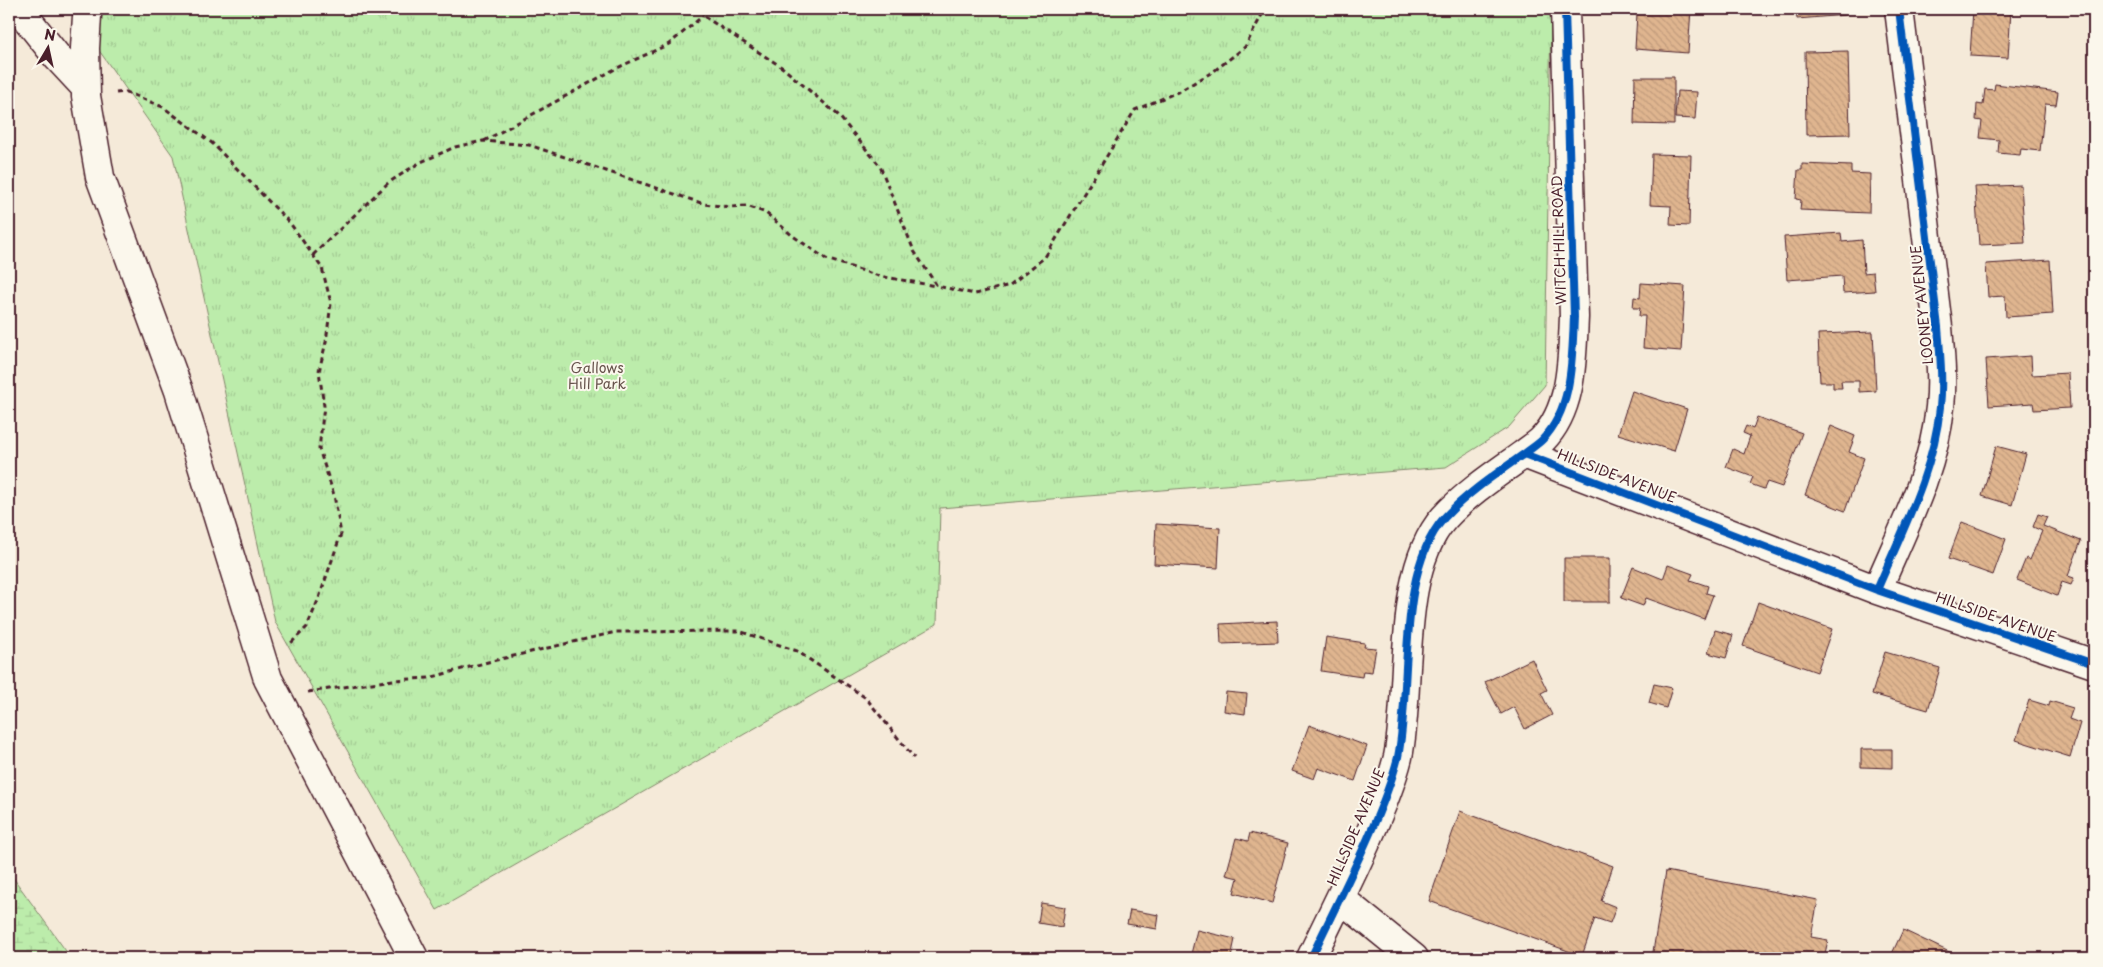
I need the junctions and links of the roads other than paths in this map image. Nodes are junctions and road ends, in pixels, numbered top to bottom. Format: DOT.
graph roads {
  1 [pos="19,9"];
  2 [pos="1566,9"];
  3 [pos="1899,9"];
  4 [pos="90,11"];
  5 [pos="86,91"];
  6 [pos="1524,454"];
  7 [pos="1877,590"];
  8 [pos="2094,664"];
  9 [pos="1340,898"];
  10 [pos="414,958"];
  11 [pos="1311,958"];
  12 [pos="1414,958"];
  1 -- 5 [label="street"];
  2 -- 6 [label="street, WITCH HILL ROAD"];
  3 -- 7 [label="street, LOONEY AVENUE"];
  4 -- 5 [label="street"];
  5 -- 10 [label="street"];
  6 -- 7 [label="street, HILLSIDE AVENUE"];
  6 -- 9 [label="street, HILLSIDE AVENUE"];
  7 -- 8 [label="street, HILLSIDE AVENUE"];
  9 -- 11 [label="street, HILLSIDE AVENUE"];
  9 -- 12 [label="street"];
}
